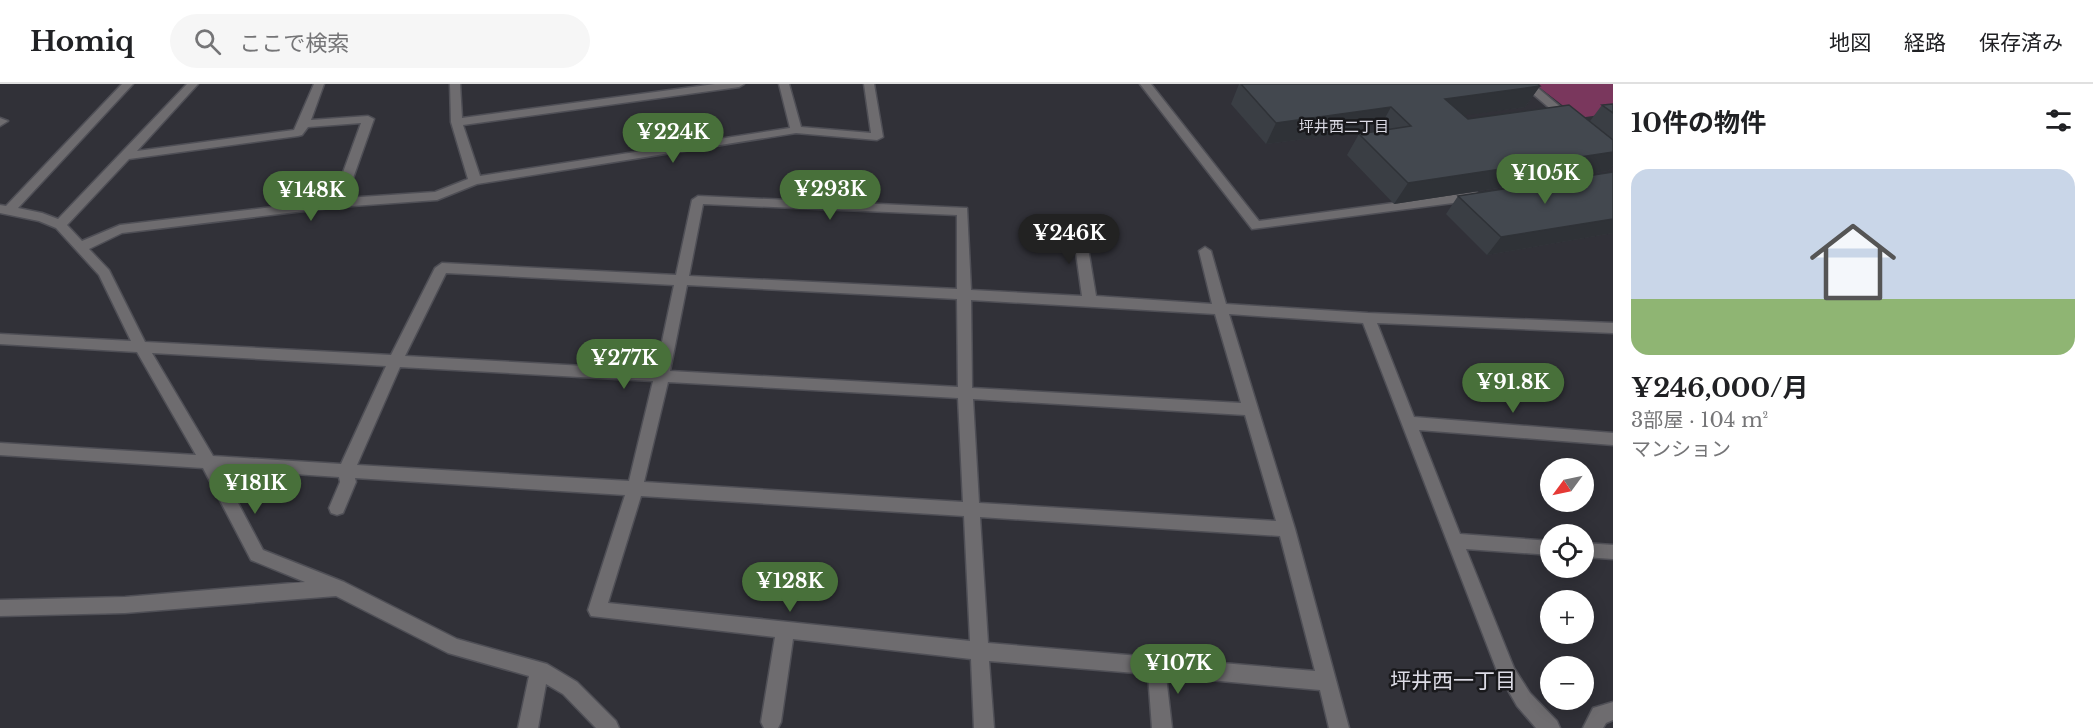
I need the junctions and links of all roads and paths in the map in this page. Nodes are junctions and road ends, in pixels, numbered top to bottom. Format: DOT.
graph roads {
  1 [pos="128,84"];
  2 [pos="193,84"];
  3 [pos="319,84"];
  4 [pos="455,84"];
  5 [pos="739,84"];
  6 [pos="784,84"];
  7 [pos="869,84"];
  8 [pos="1145,84"];
  9 [pos="1526,84"];
  10 [pos="457,122"];
  11 [pos="304,124"];
  12 [pos="1578,126"];
  13 [pos="796,130"];
  14 [pos="124,156"];
  15 [pos="475,181"];
  16 [pos="1486,194"];
  17 [pos="338,203"];
  18 [pos="5,210"];
  19 [pos="1078,224"];
  20 [pos="60,225"];
  21 [pos="81,247"];
  22 [pos="1205,251"];
  23 [pos="682,282"];
  24 [pos="965,294"];
  25 [pos="1090,301"];
  26 [pos="1220,308"];
  27 [pos="1368,318"];
  28 [pos="1613,328"];
  29 [pos="0,339"];
  30 [pos="141,347"];
  31 [pos="394,361"];
  32 [pos="662,376"];
  33 [pos="966,393"];
  34 [pos="1250,409"];
  35 [pos="1410,423"];
  36 [pos="1613,439"];
  37 [pos="0,449"];
  38 [pos="208,462"];
  39 [pos="346,471"];
  40 [pos="634,488"];
  41 [pos="337,508"];
  42 [pos="973,509"];
  43 [pos="1287,529"];
  44 [pos="1456,542"];
  45 [pos="1540,547"];
  46 [pos="1594,551"];
  47 [pos="1613,552"];
  48 [pos="338,588"];
  49 [pos="0,608"];
  50 [pos="785,630"];
  51 [pos="980,651"];
  52 [pos="1156,666"];
  53 [pos="540,670"];
  54 [pos="1325,681"];
  55 [pos="1613,711"];
  56 [pos="771,722"];
  57 [pos="528,728"];
  58 [pos="609,728"];
  59 [pos="984,728"];
  60 [pos="1162,728"];
  61 [pos="1339,728"];
  62 [pos="1550,728"];
  63 [pos="1593,728"];
  1 -- 18 [label="street"];
  2 -- 14 [label="street"];
  3 -- 11 [label="street"];
  4 -- 10 [label="street"];
  5 -- 10 [label="street"];
  6 -- 13 [label="street"];
  7 -- 13 [label="street"];
  8 -- 16 [label="street"];
  9 -- 12 [label="street"];
  10 -- 15 [label="street"];
  11 -- 14 [label="street"];
  11 -- 17 [label="street"];
  13 -- 15 [label="street"];
  14 -- 20 [label="street"];
  15 -- 17 [label="street"];
  17 -- 21 [label="street"];
  18 -- 20 [label="street"];
  19 -- 25 [label="street"];
  20 -- 21 [label="street"];
  21 -- 30 [label="street"];
  22 -- 26 [label="street"];
  23 -- 24 [label="street"];
  23 -- 24 [label="street"];
  23 -- 31 [label="street"];
  23 -- 32 [label="street"];
  24 -- 25 [label="street"];
  24 -- 33 [label="street"];
  25 -- 26 [label="street"];
  26 -- 27 [label="street"];
  26 -- 34 [label="street"];
  27 -- 28 [label="street"];
  27 -- 35 [label="street"];
  29 -- 30 [label="street"];
  30 -- 31 [label="street"];
  30 -- 38 [label="street"];
  31 -- 32 [label="street"];
  31 -- 39 [label="street"];
  32 -- 33 [label="street"];
  32 -- 40 [label="street"];
  33 -- 34 [label="street"];
  33 -- 42 [label="street"];
  34 -- 43 [label="street"];
  35 -- 36 [label="street"];
  35 -- 44 [label="street"];
  37 -- 38 [label="street"];
  38 -- 39 [label="street"];
  38 -- 48 [label="street"];
  39 -- 40 [label="street"];
  39 -- 41 [label="street"];
  40 -- 42 [label="street"];
  40 -- 50 [label="street"];
  42 -- 43 [label="street"];
  42 -- 51 [label="street"];
  43 -- 54 [label="street"];
  44 -- 45 [label="street"];
  44 -- 62 [label="street"];
  46 -- 47 [label="street"];
  48 -- 49 [label="street"];
  48 -- 53 [label="street"];
  50 -- 51 [label="street"];
  50 -- 56 [label="street"];
  51 -- 52 [label="street"];
  51 -- 59 [label="street"];
  52 -- 54 [label="street"];
  52 -- 60 [label="street"];
  53 -- 57 [label="street"];
  53 -- 58 [label="street"];
  54 -- 61 [label="street"];
  55 -- 63 [label="street"];
}
